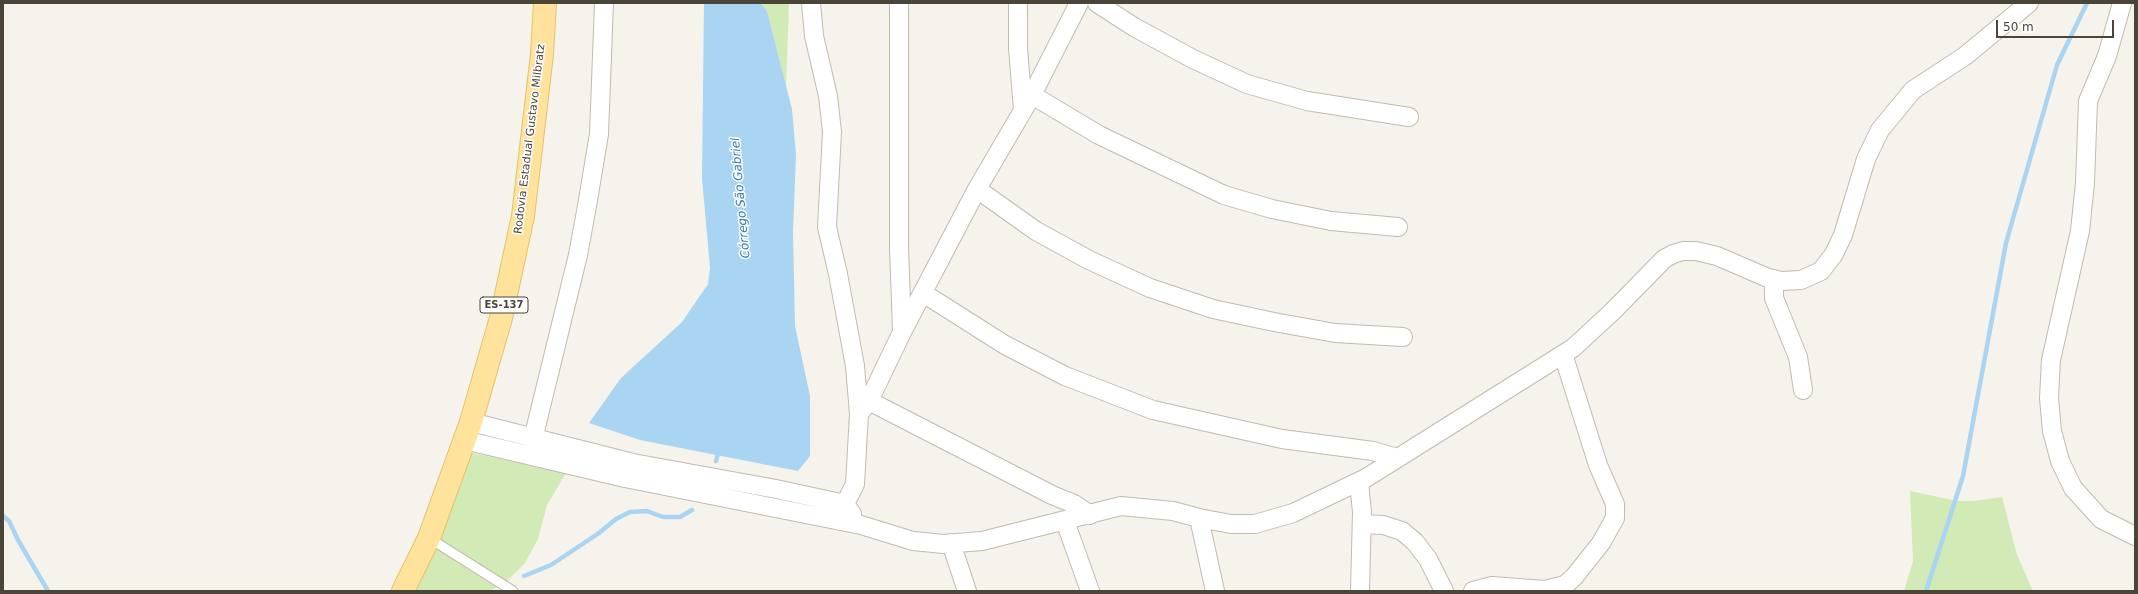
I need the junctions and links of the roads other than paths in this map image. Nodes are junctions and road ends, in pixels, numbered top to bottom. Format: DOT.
graph roads {
  1 [pos="544,3"];
  2 [pos="604,3"];
  3 [pos="811,3"];
  4 [pos="899,3"];
  5 [pos="1018,3"];
  6 [pos="1078,3"];
  7 [pos="1097,3"];
  8 [pos="2029,3"];
  9 [pos="2122,3"];
  10 [pos="1027,102"];
  11 [pos="1409,117"];
  12 [pos="976,189"];
  13 [pos="1398,227"];
  14 [pos="1774,279"];
  15 [pos="923,293"];
  16 [pos="902,332"];
  17 [pos="1403,337"];
  18 [pos="1563,354"];
  19 [pos="1803,390"];
  20 [pos="864,407"];
  21 [pos="468,431"];
  22 [pos="533,439"];
  23 [pos="1397,458"];
  24 [pos="1359,482"];
  25 [pos="842,513"];
  26 [pos="1090,514"];
  27 [pos="1199,518"];
  28 [pos="1065,521"];
  29 [pos="1362,524"];
  30 [pos="2135,536"];
  31 [pos="429,538"];
  32 [pos="951,543"];
  33 [pos="403,591"];
  34 [pos="513,591"];
  35 [pos="967,591"];
  36 [pos="1090,591"];
  37 [pos="1215,591"];
  38 [pos="1360,591"];
  39 [pos="1444,591"];
  40 [pos="1473,591"];
  1 -- 21 [label="main road, Rodovia Estadual Gustavo Milbratz / ES-137"];
  2 -- 22 [label="street"];
  3 -- 20 [label="street"];
  4 -- 16 [label="street"];
  5 -- 10 [label="street"];
  6 -- 10 [label="street"];
  7 -- 11 [label="street"];
  8 -- 14 [label="street"];
  9 -- 30 [label="street"];
  10 -- 12 [label="street"];
  10 -- 13 [label="street"];
  12 -- 15 [label="street"];
  12 -- 17 [label="street"];
  14 -- 18 [label="street"];
  14 -- 19 [label="street"];
  15 -- 16 [label="street"];
  15 -- 23 [label="street"];
  16 -- 20 [label="street"];
  18 -- 23 [label="street"];
  18 -- 40 [label="street"];
  20 -- 25 [label="street"];
  20 -- 26 [label="street"];
  21 -- 22 [label="street"];
  21 -- 25 [label="street"];
  21 -- 31 [label="main road, Rodovia Estadual Gustavo Milbratz / ES-137"];
  22 -- 25 [label="street"];
  23 -- 24 [label="street"];
  24 -- 27 [label="street"];
  24 -- 29 [label="street"];
  25 -- 32 [label="street"];
  26 -- 27 [label="street"];
  26 -- 28 [label="street"];
  27 -- 37 [label="street"];
  28 -- 32 [label="street"];
  28 -- 36 [label="street"];
  29 -- 38 [label="street"];
  29 -- 39 [label="street"];
  31 -- 33 [label="main road, Rodovia Estadual Gustavo Milbratz / ES-137"];
  31 -- 34 [label="lane"];
  32 -- 35 [label="street"];
}
